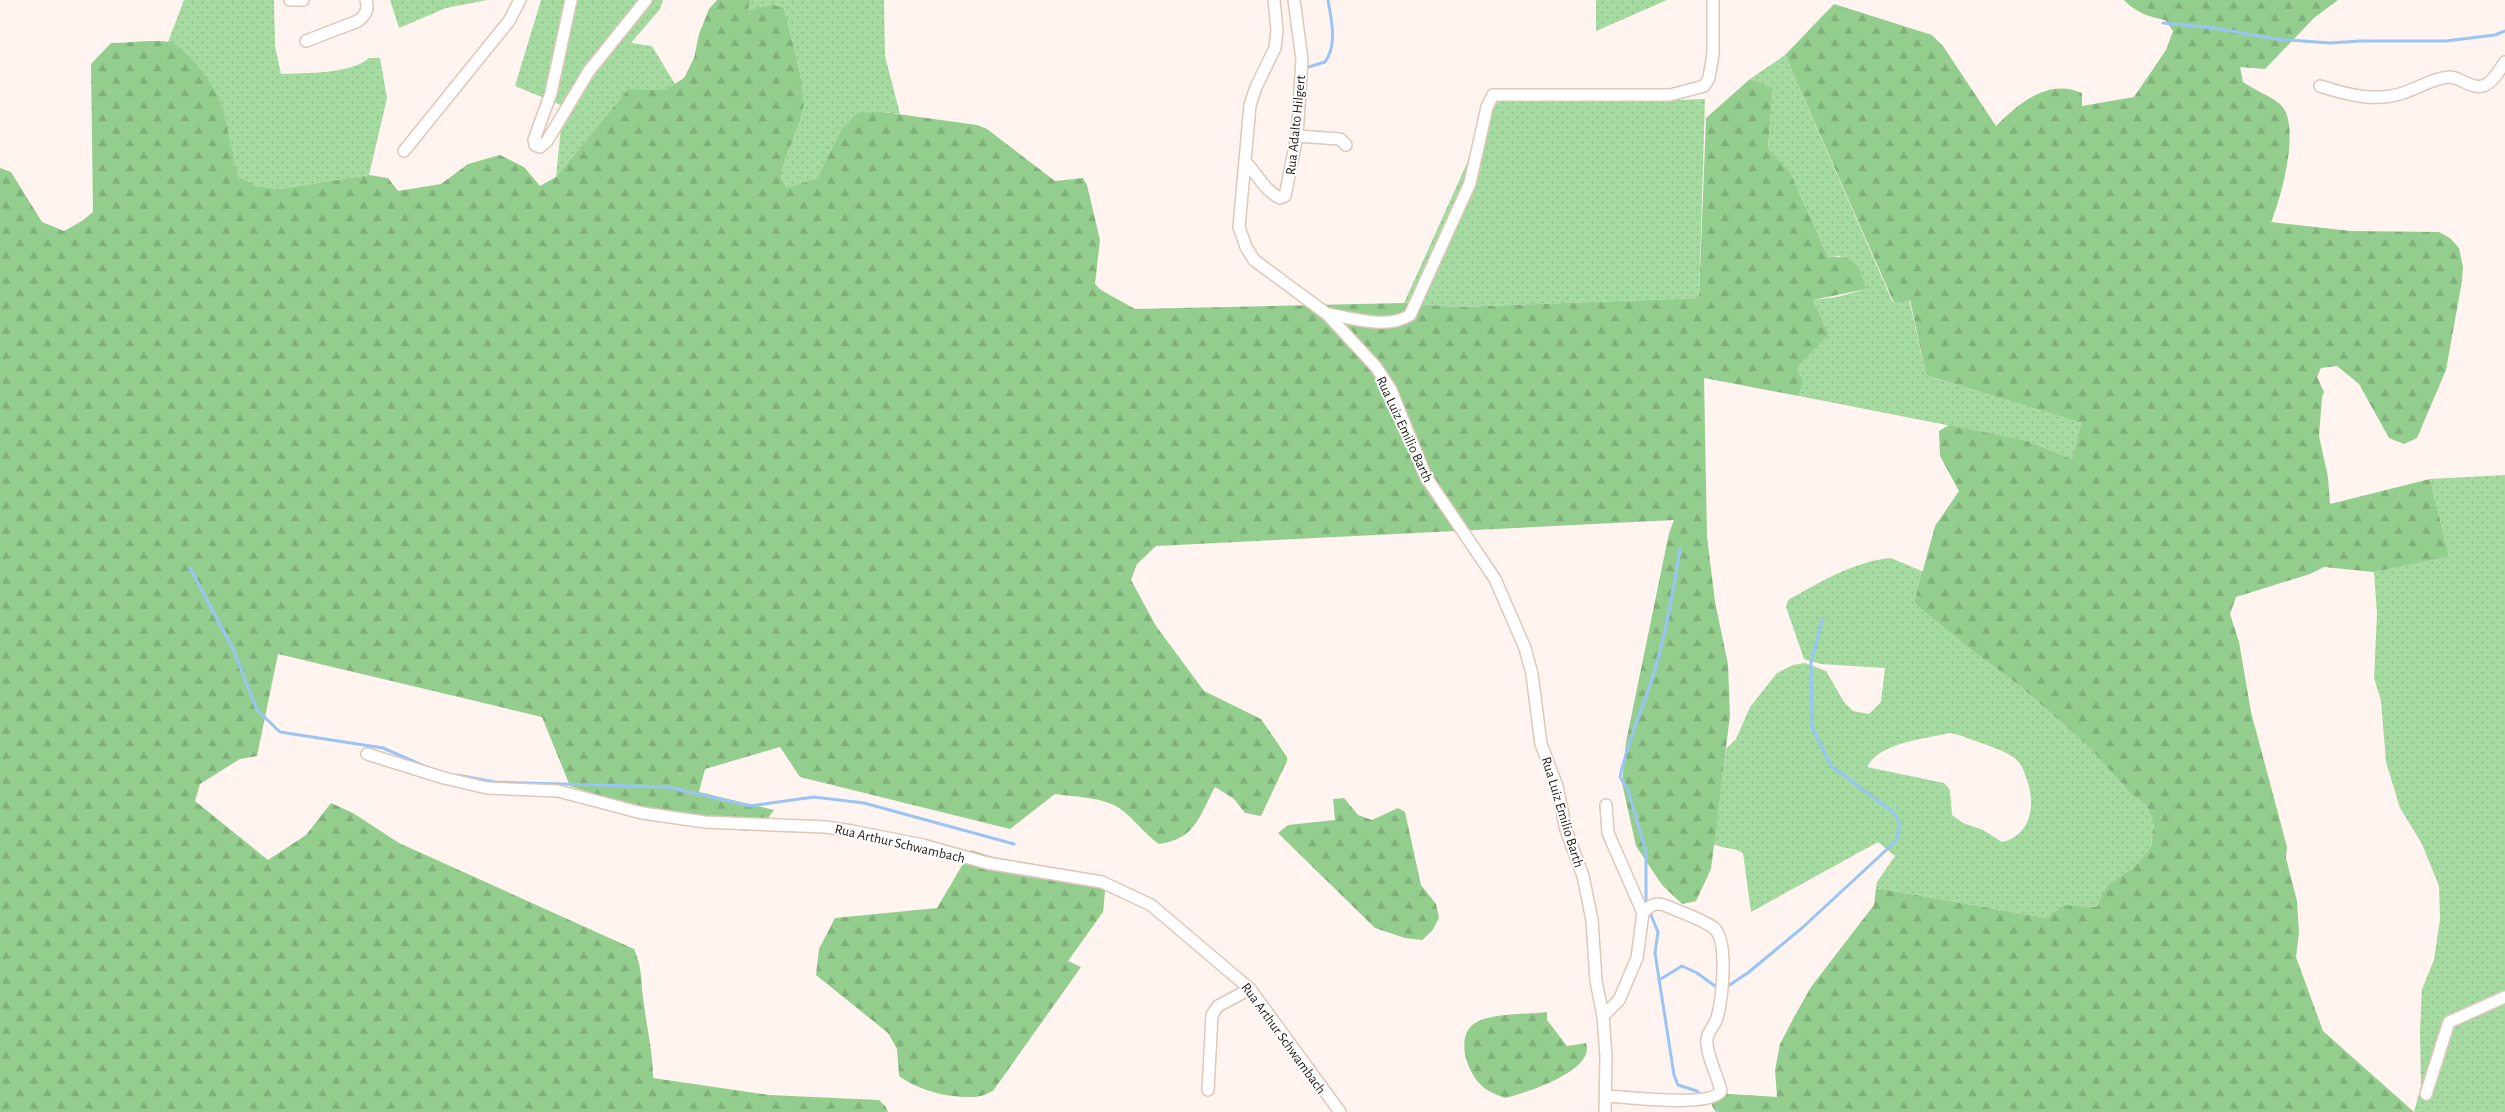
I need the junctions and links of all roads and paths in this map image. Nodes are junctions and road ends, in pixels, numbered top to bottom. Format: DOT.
graph roads {
  1 [pos="290,0"];
  2 [pos="303,0"];
  3 [pos="366,0"];
  4 [pos="520,0"];
  5 [pos="571,0"];
  6 [pos="646,0"];
  7 [pos="1274,0"];
  8 [pos="1294,0"];
  9 [pos="1713,0"];
  10 [pos="306,41"];
  11 [pos="2505,62"];
  12 [pos="2320,86"];
  13 [pos="1297,136"];
  14 [pos="1346,145"];
  15 [pos="404,151"];
  16 [pos="1246,164"];
  17 [pos="1327,314"];
  18 [pos="368,754"];
  19 [pos="1606,805"];
  20 [pos="1643,913"];
  21 [pos="1250,989"];
  22 [pos="2505,997"];
  23 [pos="1603,1016"];
  24 [pos="1208,1090"];
  25 [pos="2426,1094"];
  26 [pos="1607,1096"];
  27 [pos="1340,1112"];
  28 [pos="1605,1112"];
  1 -- 2 [label="street"];
  3 -- 10 [label="street"];
  4 -- 15 [label="street"];
  5 -- 6 [label="street"];
  7 -- 16 [label="street, Rua Luiz Emilio Barth"];
  8 -- 13 [label="street, Rua Adalto Hilgert"];
  9 -- 17 [label="street"];
  11 -- 12 [label="street"];
  13 -- 14 [label="street"];
  13 -- 16 [label="street, Rua Adalto Hilgert"];
  16 -- 17 [label="street, Rua Luiz Emilio Barth"];
  17 -- 23 [label="street, Rua Luiz Emilio Barth"];
  18 -- 21 [label="street, Rua Arthur Schwambach"];
  19 -- 20 [label="street"];
  20 -- 23 [label="street"];
  20 -- 26 [label="street"];
  21 -- 24 [label="street"];
  21 -- 27 [label="street, Rua Arthur Schwambach"];
  22 -- 25 [label="street"];
  23 -- 26 [label="street"];
  26 -- 28 [label="street"];
}
